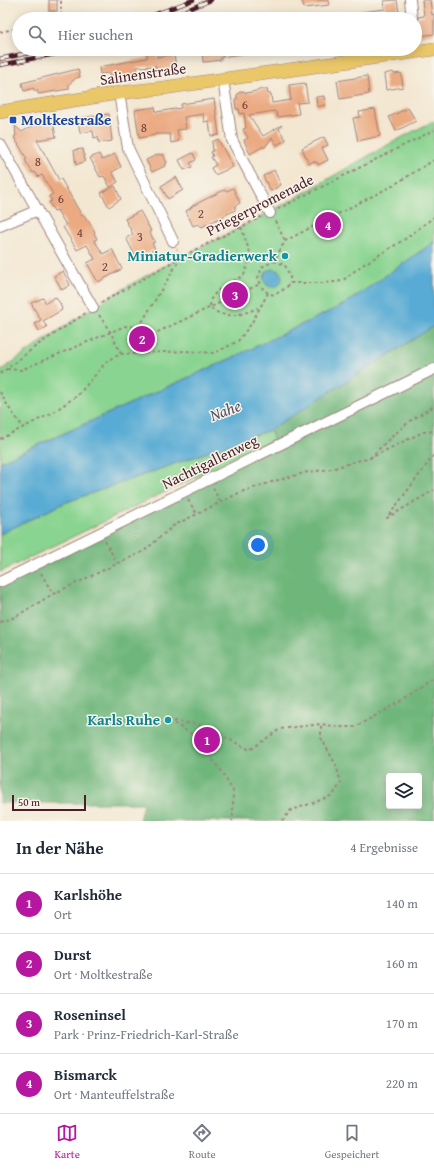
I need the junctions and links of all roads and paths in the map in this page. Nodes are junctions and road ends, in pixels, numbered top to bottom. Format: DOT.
graph roads {
  1 [pos="61,0"];
  2 [pos="410,0"];
  3 [pos="61,12"];
  4 [pos="411,12"];
  5 [pos="12,29"];
  6 [pos="0,32"];
  7 [pos="422,48"];
  8 [pos="434,49"];
  9 [pos="362,56"];
  10 [pos="223,79"];
  11 [pos="119,93"];
  12 [pos="0,112"];
  13 [pos="434,130"];
  14 [pos="0,144"];
  15 [pos="434,160"];
  16 [pos="38,210"];
  17 [pos="270,213"];
  18 [pos="434,217"];
  19 [pos="0,226"];
  20 [pos="241,227"];
  21 [pos="173,241"];
  22 [pos="286,241"];
  23 [pos="180,257"];
  24 [pos="274,261"];
  25 [pos="290,283"];
  26 [pos="260,284"];
  27 [pos="268,293"];
  28 [pos="93,308"];
  29 [pos="210,308"];
  30 [pos="259,308"];
  31 [pos="139,327"];
  32 [pos="111,333"];
  33 [pos="147,337"];
  34 [pos="138,353"];
  35 [pos="121,354"];
  36 [pos="6,369"];
  37 [pos="434,369"];
  38 [pos="0,374"];
  39 [pos="0,392"];
  40 [pos="434,406"];
  41 [pos="23,427"];
  42 [pos="434,431"];
  43 [pos="0,439"];
  44 [pos="434,455"];
  45 [pos="368,459"];
  46 [pos="212,487"];
  47 [pos="434,490"];
  48 [pos="188,500"];
  49 [pos="220,502"];
  50 [pos="197,514"];
  51 [pos="104,540"];
  52 [pos="117,563"];
  53 [pos="42,574"];
  54 [pos="0,582"];
  55 [pos="53,594"];
  56 [pos="0,622"];
  57 [pos="434,679"];
  58 [pos="321,724"];
  59 [pos="232,821"];
  60 [pos="282,821"];
  1 -- 3 [label="path"];
  2 -- 4 [label="street"];
  5 -- 6 [label="path"];
  7 -- 8 [label="main road, Salinenstraße"];
  9 -- 10 [label="main road, Salinenstraße"];
  10 -- 11 [label="main road, Salinenstraße"];
  10 -- 17 [label="street"];
  11 -- 12 [label="main road, Salinenstraße"];
  11 -- 21 [label="street"];
  13 -- 17 [label="path, Priegerpromenade"];
  14 -- 16 [label="street"];
  15 -- 22 [label="path"];
  16 -- 19 [label="street"];
  16 -- 28 [label="street"];
  17 -- 20 [label="path, Priegerpromenade"];
  17 -- 22 [label="path"];
  18 -- 25 [label="path"];
  20 -- 23 [label="path, Priegerpromenade"];
  20 -- 29 [label="path"];
  22 -- 24 [label="path"];
  23 -- 28 [label="path, Priegerpromenade"];
  23 -- 31 [label="path"];
  24 -- 25 [label="path"];
  24 -- 26 [label="path"];
  25 -- 27 [label="path"];
  26 -- 27 [label="path"];
  26 -- 29 [label="path"];
  27 -- 30 [label="path"];
  28 -- 32 [label="path"];
  28 -- 36 [label="path, Priegerpromenade"];
  29 -- 30 [label="path"];
  29 -- 33 [label="path"];
  30 -- 34 [label="path"];
  31 -- 32 [label="path"];
  31 -- 33 [label="path"];
  32 -- 35 [label="path"];
  32 -- 36 [label="path"];
  33 -- 34 [label="path"];
  34 -- 35 [label="path"];
  35 -- 41 [label="path"];
  36 -- 38 [label="path, Priegerpromenade"];
  37 -- 54 [label="street, Nachtigallenweg"];
  39 -- 41 [label="path"];
  40 -- 45 [label="path"];
  41 -- 43 [label="path"];
  42 -- 45 [label="path"];
  44 -- 47 [label="path"];
  45 -- 49 [label="path"];
  46 -- 49 [label="path"];
  48 -- 50 [label="path"];
  49 -- 50 [label="path"];
  50 -- 52 [label="path"];
  51 -- 52 [label="path"];
  52 -- 55 [label="path"];
  53 -- 55 [label="path"];
  55 -- 56 [label="path"];
  57 -- 58 [label="path"];
  58 -- 59 [label="path"];
  58 -- 60 [label="path"];
}
